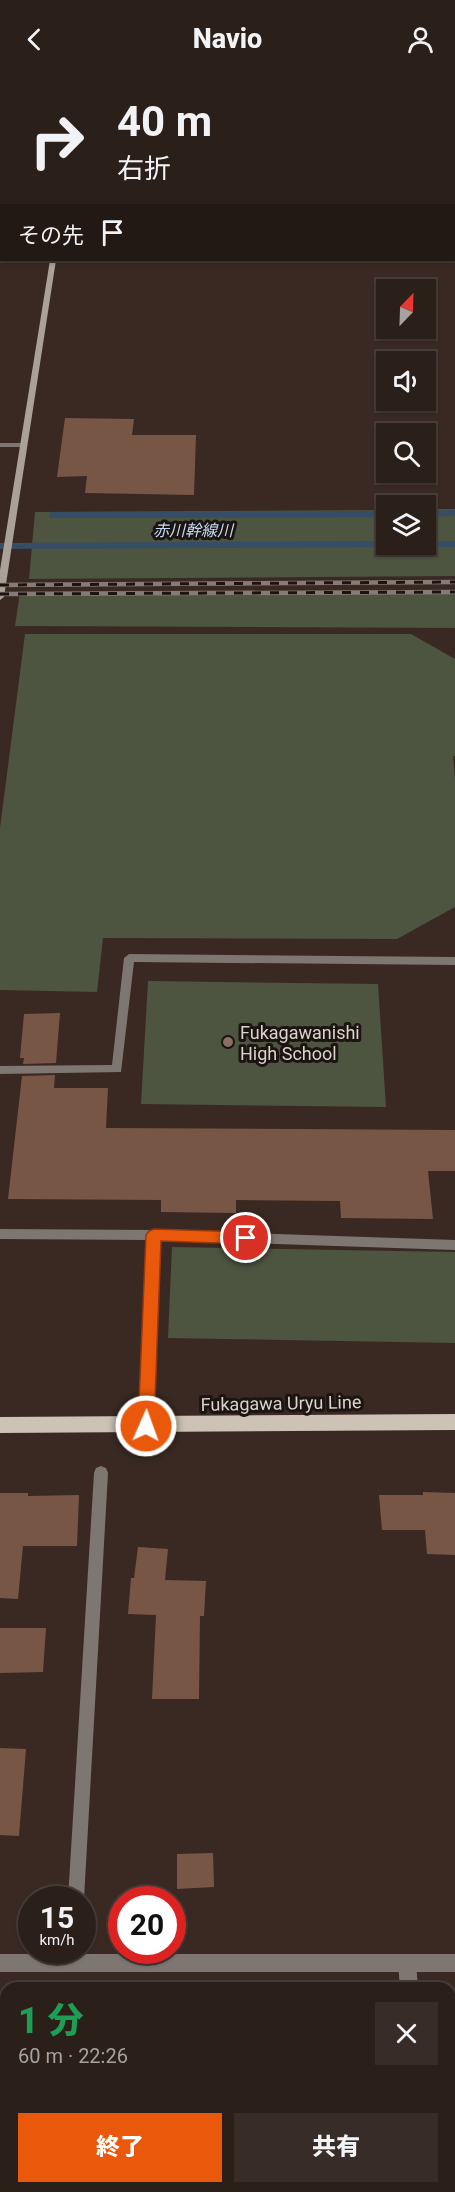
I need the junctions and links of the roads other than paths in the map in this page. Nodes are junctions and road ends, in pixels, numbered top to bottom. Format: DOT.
graph roads {
  1 [pos="53,261"];
  2 [pos="0,445"];
  3 [pos="23,445"];
  4 [pos="0,597"];
  5 [pos="455,962"];
  6 [pos="0,1070"];
  7 [pos="0,1234"];
  8 [pos="154,1235"];
  9 [pos="455,1245"];
  10 [pos="455,1422"];
  11 [pos="0,1425"];
  12 [pos="146,1426"];
  13 [pos="101,1473"];
  14 [pos="77,1886"];
  15 [pos="96,1956"];
  16 [pos="18,1961"];
  17 [pos="0,1963"];
  18 [pos="407,1963"];
  19 [pos="455,1963"];
  20 [pos="409,1982"];
  1 -- 3 [label="main road"];
  2 -- 3 [label="street"];
  3 -- 4 [label="main road"];
  5 -- 6 [label="street"];
  7 -- 8 [label="street"];
  8 -- 9 [label="street"];
  8 -- 12 [label="street"];
  10 -- 12 [label="main road, Fukagawa Uryu Line"];
  11 -- 12 [label="main road, Fukagawa Uryu Line"];
  13 -- 14 [label="street"];
  15 -- 18 [label="street"];
  16 -- 17 [label="street"];
  18 -- 19 [label="street"];
  18 -- 20 [label="street"];
}
